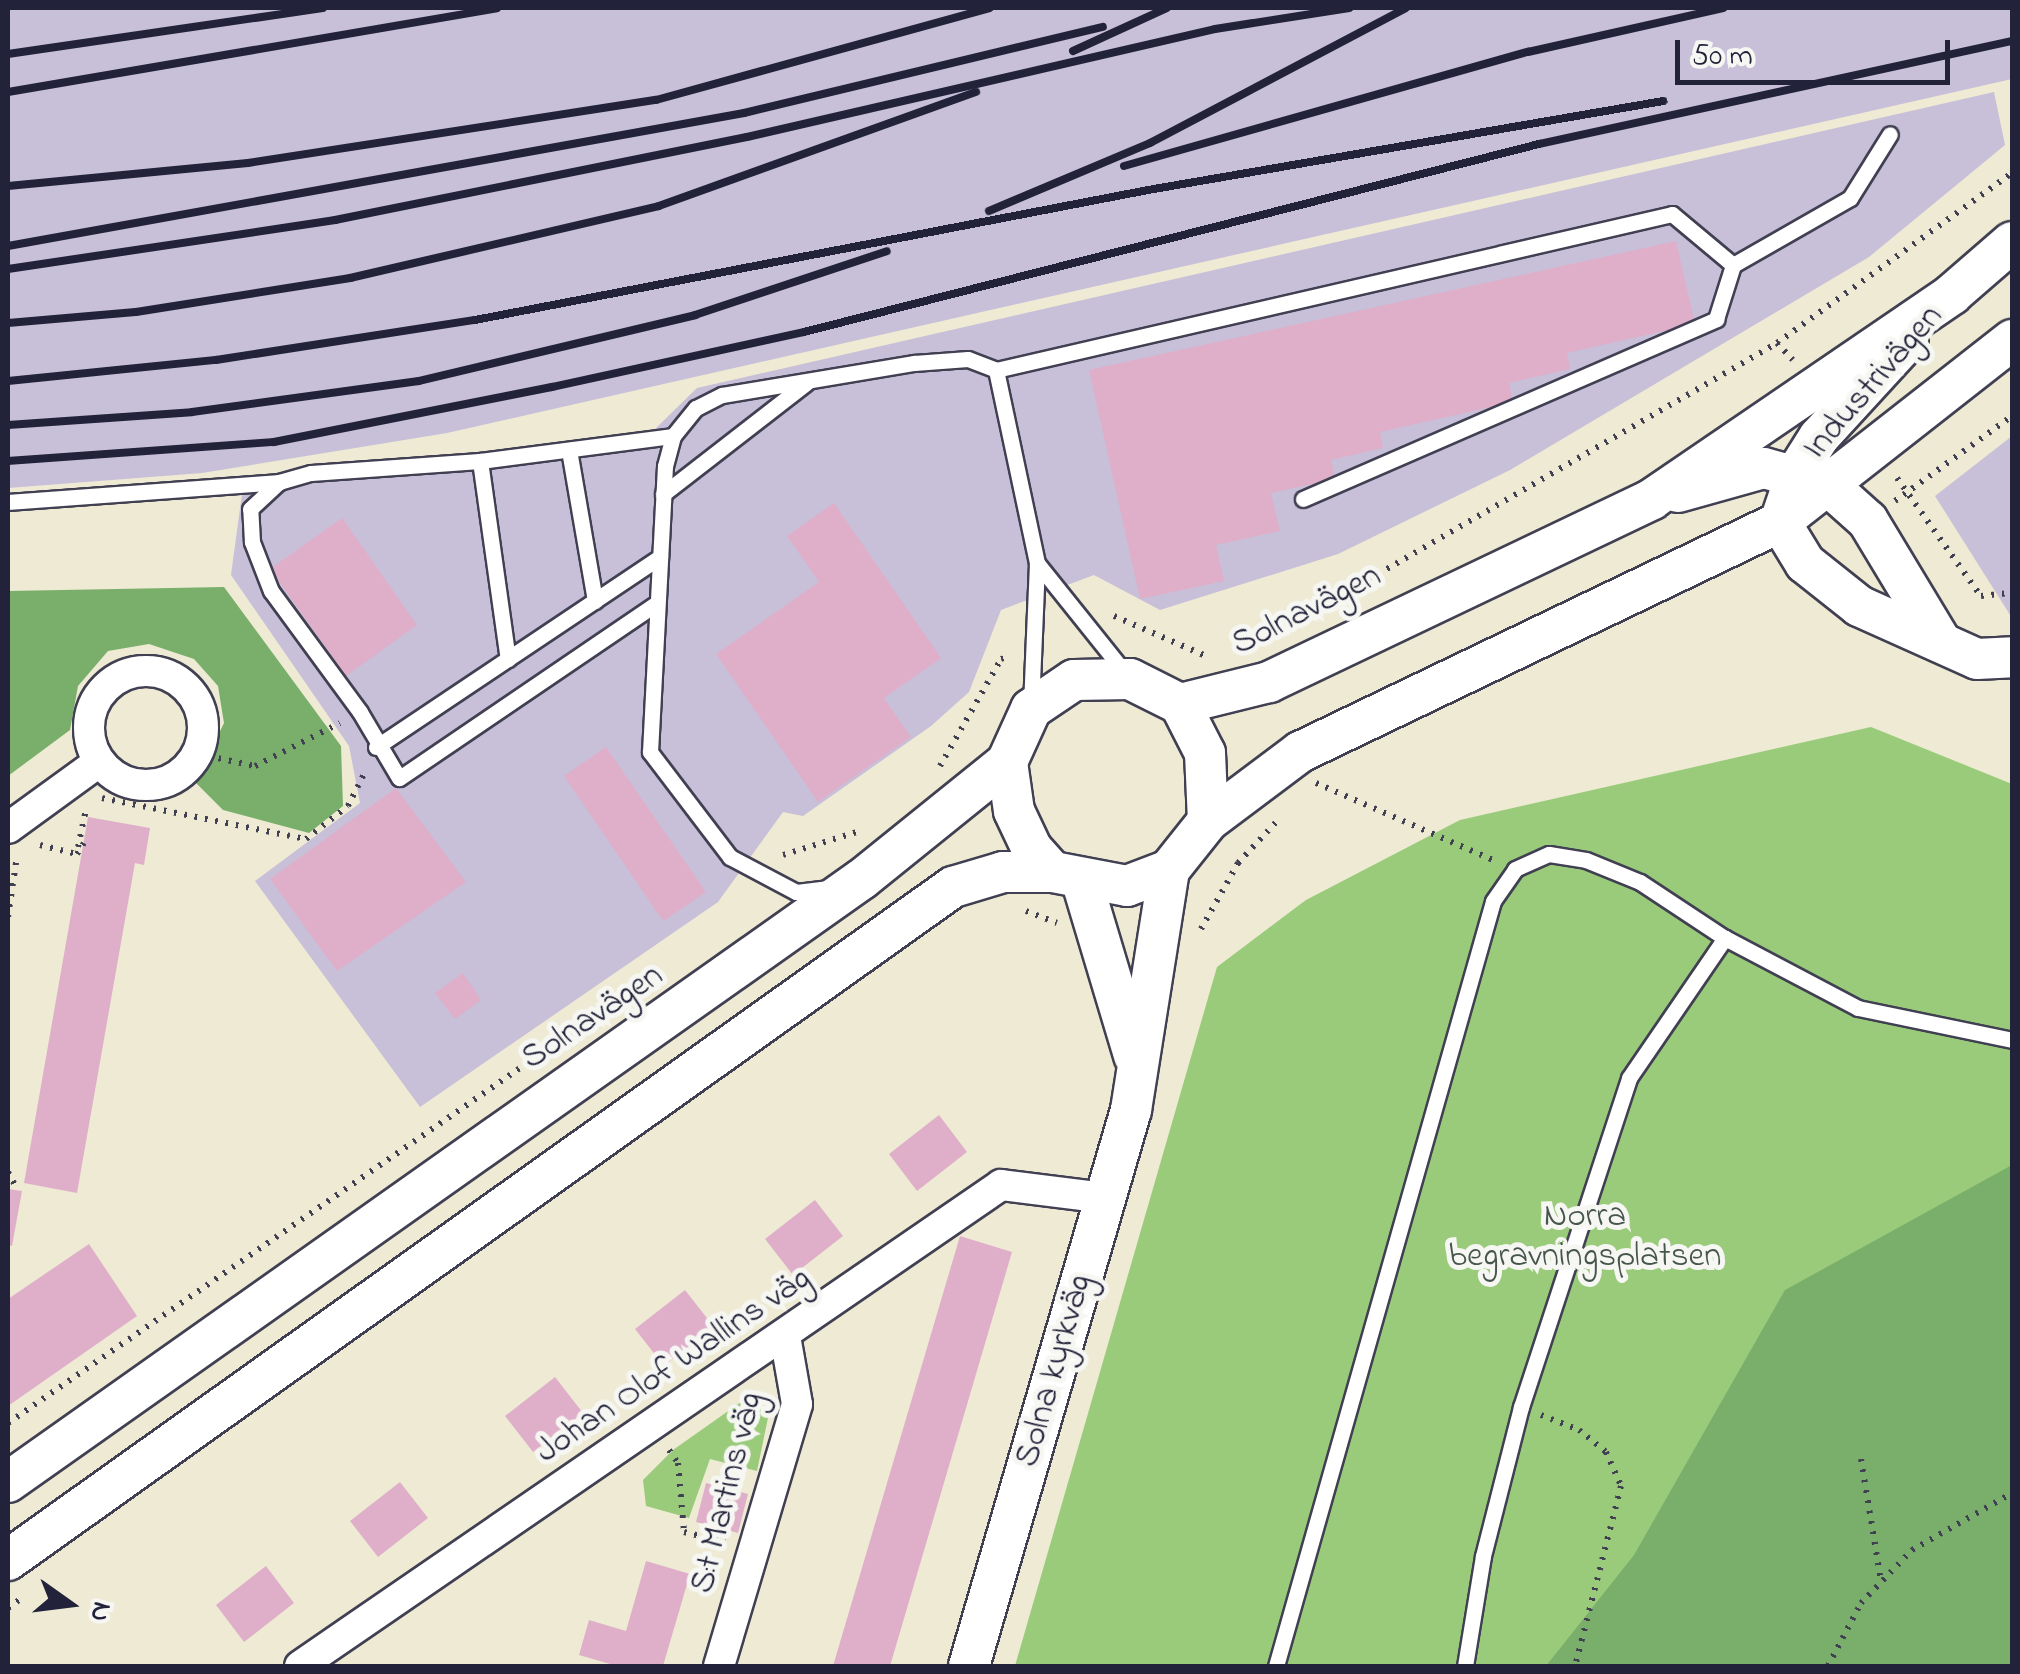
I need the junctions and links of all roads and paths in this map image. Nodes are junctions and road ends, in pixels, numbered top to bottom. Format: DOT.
graph roads {
  1 [pos="1890,134"];
  2 [pos="2012,174"];
  3 [pos="2012,242"];
  4 [pos="1733,265"];
  5 [pos="1952,294"];
  6 [pos="2012,340"];
  7 [pos="996,370"];
  8 [pos="810,380"];
  9 [pos="2012,416"];
  10 [pos="673,436"];
  11 [pos="569,450"];
  12 [pos="480,461"];
  13 [pos="1813,479"];
  14 [pos="279,482"];
  15 [pos="664,494"];
  16 [pos="1303,499"];
  17 [pos="1652,500"];
  18 [pos="8,502"];
  19 [pos="1780,522"];
  20 [pos="660,558"];
  21 [pos="1802,558"];
  22 [pos="1038,563"];
  23 [pos="1667,578"];
  24 [pos="2012,593"];
  25 [pos="595,601"];
  26 [pos="654,605"];
  27 [pos="1081,624"];
  28 [pos="1269,637"];
  29 [pos="1941,642"];
  30 [pos="1030,647"];
  31 [pos="1214,656"];
  32 [pos="2012,657"];
  33 [pos="508,659"];
  34 [pos="1130,679"];
  35 [pos="1180,704"];
  36 [pos="1031,708"];
  37 [pos="360,712"];
  38 [pos="376,747"];
  39 [pos="198,754"];
  40 [pos="99,762"];
  41 [pos="1006,762"];
  42 [pos="1328,774"];
  43 [pos="926,779"];
  44 [pos="1317,784"];
  45 [pos="1305,796"];
  46 [pos="88,799"];
  47 [pos="72,810"];
  48 [pos="1280,818"];
  49 [pos="1208,821"];
  50 [pos="8,828"];
  51 [pos="870,828"];
  52 [pos="40,830"];
  53 [pos="84,843"];
  54 [pos="8,853"];
  55 [pos="77,854"];
  56 [pos="1515,869"];
  57 [pos="1169,870"];
  58 [pos="1068,877"];
  59 [pos="862,879"];
  60 [pos="765,881"];
  61 [pos="8,917"];
  62 [pos="1725,938"];
  63 [pos="1194,942"];
  64 [pos="614,1004"];
  65 [pos="2012,1040"];
  66 [pos="1138,1076"];
  67 [pos="8,1172"];
  68 [pos="15,1184"];
  69 [pos="1105,1198"];
  70 [pos="785,1336"];
  71 [pos="1521,1407"];
  72 [pos="8,1423"];
  73 [pos="652,1427"];
  74 [pos="1861,1459"];
  75 [pos="8,1482"];
  76 [pos="2012,1492"];
  77 [pos="755,1550"];
  78 [pos="8,1560"];
  79 [pos="1881,1582"];
  80 [pos="300,1666"];
  81 [pos="719,1666"];
  82 [pos="969,1666"];
  83 [pos="1276,1666"];
  84 [pos="1464,1666"];
  85 [pos="1575,1666"];
  86 [pos="1828,1666"];
  1 -- 4 [label="lane"];
  2 -- 28 [label="path, Solnavägen"];
  3 -- 5 [label="main road, Solnavägen"];
  4 -- 7 [label="lane"];
  4 -- 16 [label="lane"];
  5 -- 13 [label="main road, Industrivägen"];
  5 -- 17 [label="main road, Solnavägen"];
  6 -- 13 [label="main road"];
  7 -- 8 [label="lane"];
  7 -- 22 [label="lane"];
  8 -- 10 [label="lane"];
  8 -- 15 [label="lane"];
  9 -- 24 [label="path"];
  10 -- 11 [label="lane"];
  10 -- 15 [label="lane"];
  11 -- 12 [label="lane"];
  11 -- 25 [label="lane"];
  12 -- 14 [label="lane"];
  12 -- 33 [label="lane"];
  13 -- 17 [label="main road, Industrivägen"];
  13 -- 19 [label="main road, Industrivägen"];
  13 -- 29 [label="main road, Industrivägen"];
  14 -- 18 [label="lane"];
  14 -- 37 [label="lane"];
  15 -- 20 [label="lane"];
  17 -- 35 [label="main road, Solnavägen"];
  19 -- 21 [label="main road"];
  19 -- 23 [label="main road"];
  20 -- 25 [label="lane"];
  20 -- 26 [label="lane"];
  21 -- 23 [label="main road"];
  21 -- 29 [label="main road"];
  22 -- 27 [label="lane"];
  22 -- 30 [label="lane"];
  23 -- 49 [label="main road"];
  25 -- 33 [label="lane"];
  26 -- 38 [label="lane"];
  26 -- 60 [label="lane"];
  27 -- 31 [label="path, Solnavägen"];
  27 -- 34 [label="lane"];
  29 -- 32 [label="main road"];
  30 -- 36 [label="lane"];
  30 -- 43 [label="path"];
  33 -- 38 [label="lane"];
  34 -- 35 [label="main road"];
  34 -- 36 [label="main road"];
  35 -- 49 [label="main road"];
  36 -- 41 [label="main road, Solnavägen"];
  37 -- 38 [label="lane"];
  37 -- 39 [label="path"];
  38 -- 46 [label="path"];
  39 -- 40 [label="street"];
  39 -- 40 [label="street"];
  40 -- 50 [label="street"];
  41 -- 58 [label="main road"];
  41 -- 59 [label="main road, Solnavägen"];
  42 -- 44 [label="path"];
  44 -- 45 [label="path"];
  44 -- 56 [label="path"];
  46 -- 47 [label="path"];
  46 -- 55 [label="path"];
  48 -- 63 [label="path"];
  49 -- 57 [label="main road"];
  51 -- 60 [label="path"];
  52 -- 55 [label="path"];
  53 -- 55 [label="path"];
  54 -- 61 [label="path"];
  56 -- 62 [label="lane"];
  56 -- 83 [label="lane"];
  57 -- 58 [label="main road"];
  57 -- 66 [label="main road, Solna kyrkväg"];
  58 -- 66 [label="main road"];
  58 -- 78 [label="main road"];
  59 -- 60 [label="lane"];
  59 -- 75 [label="main road, Solnavägen"];
  62 -- 65 [label="lane"];
  62 -- 71 [label="lane"];
  64 -- 72 [label="path, Solnavägen"];
  66 -- 69 [label="main road, Solna kyrkväg"];
  67 -- 68 [label="path"];
  69 -- 70 [label="street, Johan Olof Wallins väg"];
  69 -- 82 [label="main road, Solna kyrkväg"];
  70 -- 73 [label="street, Johan Olof Wallins väg"];
  70 -- 77 [label="street, S:t Martins väg"];
  71 -- 84 [label="lane"];
  71 -- 85 [label="path"];
  73 -- 77 [label="path"];
  73 -- 80 [label="street, Johan Olof Wallins väg"];
  74 -- 79 [label="path"];
  76 -- 79 [label="path"];
  77 -- 81 [label="street, S:t Martins väg"];
  79 -- 86 [label="path"];
}
